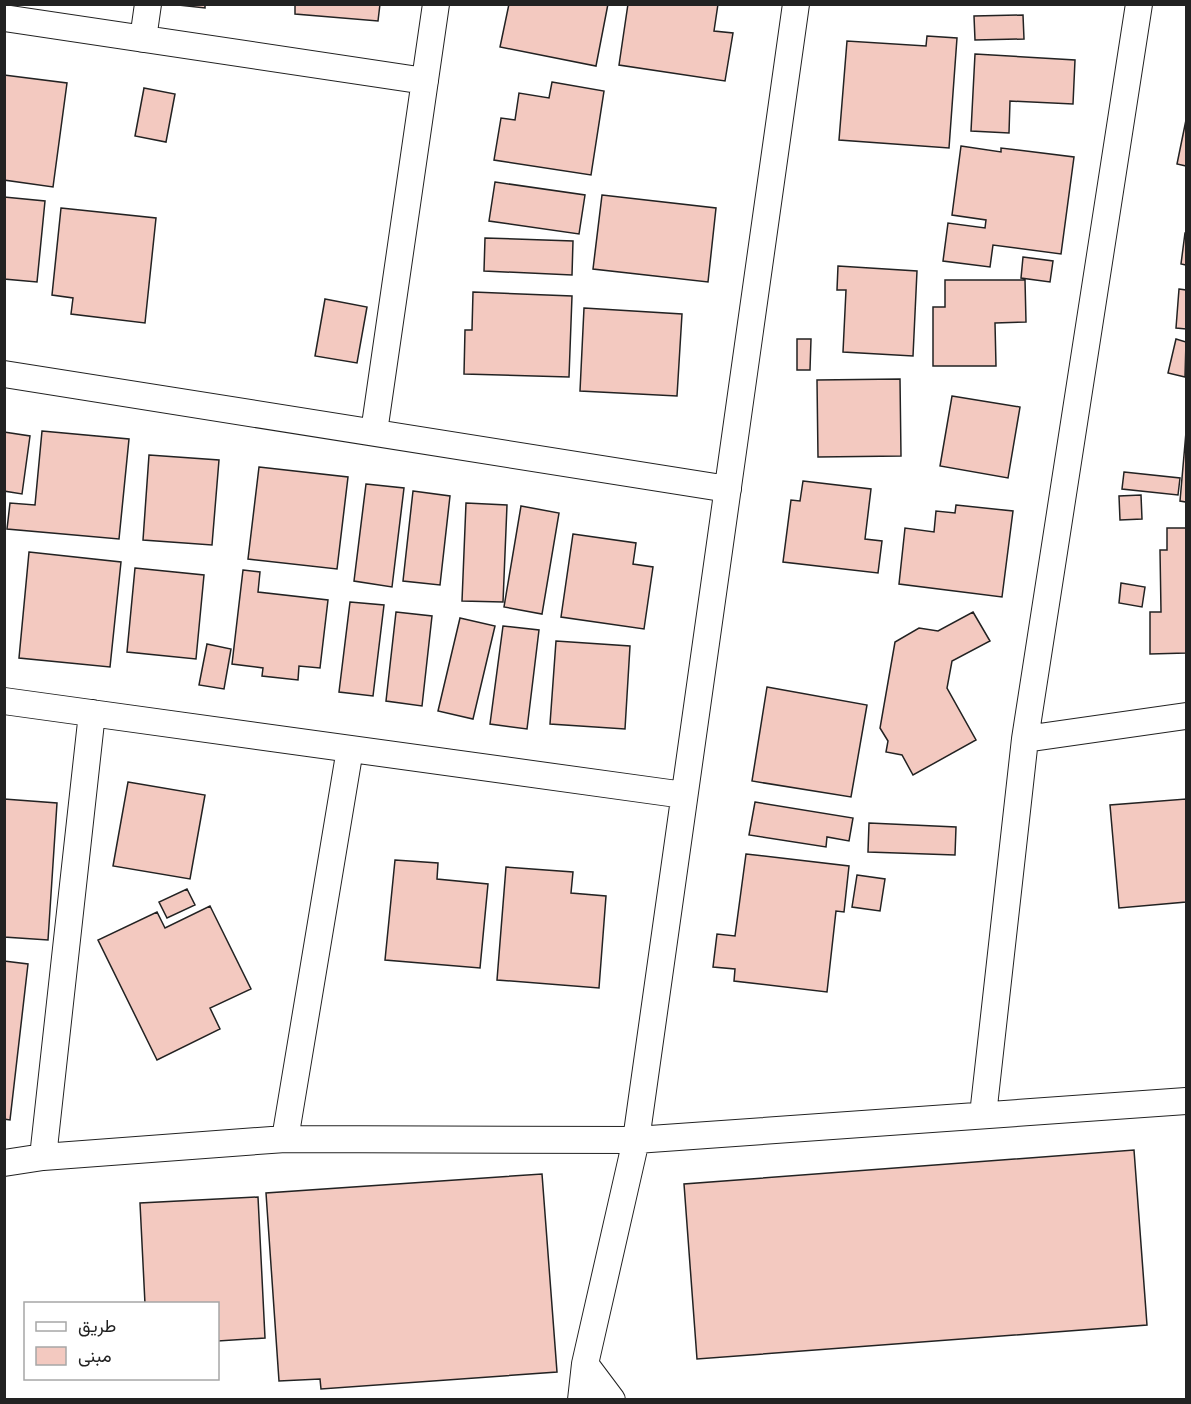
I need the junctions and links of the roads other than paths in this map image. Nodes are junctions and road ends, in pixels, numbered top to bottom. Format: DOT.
graph roads {
  1 [pos="148,4"];
  2 [pos="436,4"];
  3 [pos="796,4"];
  4 [pos="1139,4"];
  5 [pos="4,18"];
  6 [pos="143,39"];
  7 [pos="425,81"];
  8 [pos="4,374"];
  9 [pos="374,432"];
  10 [pos="728,489"];
  11 [pos="4,701"];
  12 [pos="92,713"];
  13 [pos="1186,716"];
  14 [pos="1025,739"];
  15 [pos="350,749"];
  16 [pos="684,795"];
  17 [pos="1186,1101"];
  18 [pos="983,1115"];
  19 [pos="285,1139"];
  20 [pos="636,1140"];
  21 [pos="43,1157"];
  22 [pos="4,1163"];
  23 [pos="585,1364"];
  24 [pos="582,1400"];
  25 [pos="612,1400"];
  1 -- 6 [label="street"];
  2 -- 7 [label="street"];
  3 -- 10 [label="street"];
  4 -- 14 [label="street"];
  5 -- 6 [label="street"];
  6 -- 7 [label="street"];
  7 -- 9 [label="street"];
  8 -- 9 [label="street"];
  9 -- 10 [label="street"];
  10 -- 16 [label="street"];
  11 -- 12 [label="street"];
  12 -- 15 [label="street"];
  12 -- 21 [label="street"];
  13 -- 14 [label="street"];
  14 -- 18 [label="street"];
  15 -- 16 [label="street"];
  15 -- 19 [label="street"];
  16 -- 20 [label="street"];
  17 -- 18 [label="street"];
  18 -- 20 [label="street"];
  19 -- 20 [label="street"];
  19 -- 21 [label="street"];
  20 -- 23 [label="street"];
  21 -- 22 [label="street"];
  23 -- 24 [label="street"];
  23 -- 25 [label="street"];
}
